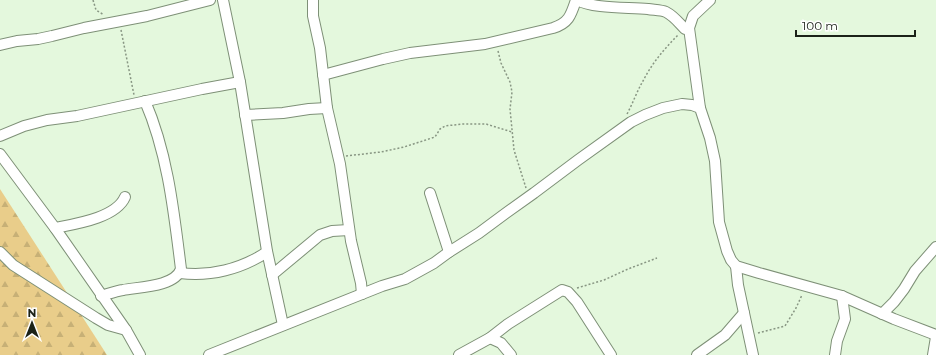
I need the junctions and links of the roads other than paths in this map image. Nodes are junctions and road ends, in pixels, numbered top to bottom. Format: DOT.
graph roads {
  1 [pos="210,0"];
  2 [pos="223,0"];
  3 [pos="313,0"];
  4 [pos="576,0"];
  5 [pos="710,0"];
  6 [pos="626,4"];
  7 [pos="685,28"];
  8 [pos="0,45"];
  9 [pos="323,75"];
  10 [pos="240,82"];
  11 [pos="325,86"];
  12 [pos="140,102"];
  13 [pos="328,108"];
  14 [pos="700,108"];
  15 [pos="309,109"];
  16 [pos="245,114"];
  17 [pos="0,136"];
  18 [pos="0,154"];
  19 [pos="430,193"];
  20 [pos="125,197"];
  21 [pos="55,228"];
  22 [pos="349,230"];
  23 [pos="936,246"];
  24 [pos="0,252"];
  25 [pos="267,252"];
  26 [pos="449,252"];
  27 [pos="736,266"];
  28 [pos="180,273"];
  29 [pos="272,275"];
  30 [pos="362,294"];
  31 [pos="101,296"];
  32 [pos="842,296"];
  33 [pos="744,313"];
  34 [pos="882,314"];
  35 [pos="283,325"];
  36 [pos="126,330"];
  37 [pos="936,336"];
  38 [pos="490,338"];
  39 [pos="140,355"];
  40 [pos="209,355"];
  41 [pos="459,355"];
  42 [pos="511,355"];
  43 [pos="611,355"];
  44 [pos="697,355"];
  45 [pos="753,355"];
  46 [pos="835,355"];
  47 [pos="933,355"];
  1 -- 8 [label="street"];
  2 -- 10 [label="street"];
  3 -- 9 [label="street"];
  4 -- 6 [label="street"];
  4 -- 9 [label="street"];
  5 -- 14 [label="street"];
  6 -- 7 [label="street"];
  9 -- 11 [label="street"];
  10 -- 12 [label="street"];
  10 -- 16 [label="street"];
  11 -- 13 [label="street"];
  11 -- 15 [label="street"];
  12 -- 17 [label="street"];
  12 -- 28 [label="street"];
  13 -- 15 [label="street"];
  13 -- 22 [label="street"];
  14 -- 26 [label="street"];
  14 -- 27 [label="street"];
  15 -- 16 [label="street"];
  16 -- 25 [label="street"];
  18 -- 21 [label="street"];
  19 -- 26 [label="street"];
  20 -- 21 [label="street"];
  21 -- 31 [label="street"];
  22 -- 29 [label="street"];
  22 -- 30 [label="street"];
  23 -- 34 [label="street"];
  24 -- 36 [label="street"];
  25 -- 28 [label="street"];
  25 -- 29 [label="street"];
  26 -- 30 [label="street"];
  27 -- 32 [label="street"];
  27 -- 33 [label="street"];
  28 -- 31 [label="street"];
  29 -- 35 [label="street"];
  30 -- 35 [label="street"];
  31 -- 36 [label="street"];
  32 -- 34 [label="street"];
  32 -- 46 [label="street"];
  33 -- 44 [label="street"];
  33 -- 45 [label="street"];
  34 -- 37 [label="street"];
  35 -- 40 [label="street"];
  36 -- 39 [label="street"];
  37 -- 47 [label="street"];
  38 -- 41 [label="street"];
  38 -- 42 [label="street"];
  38 -- 43 [label="street"];
}
